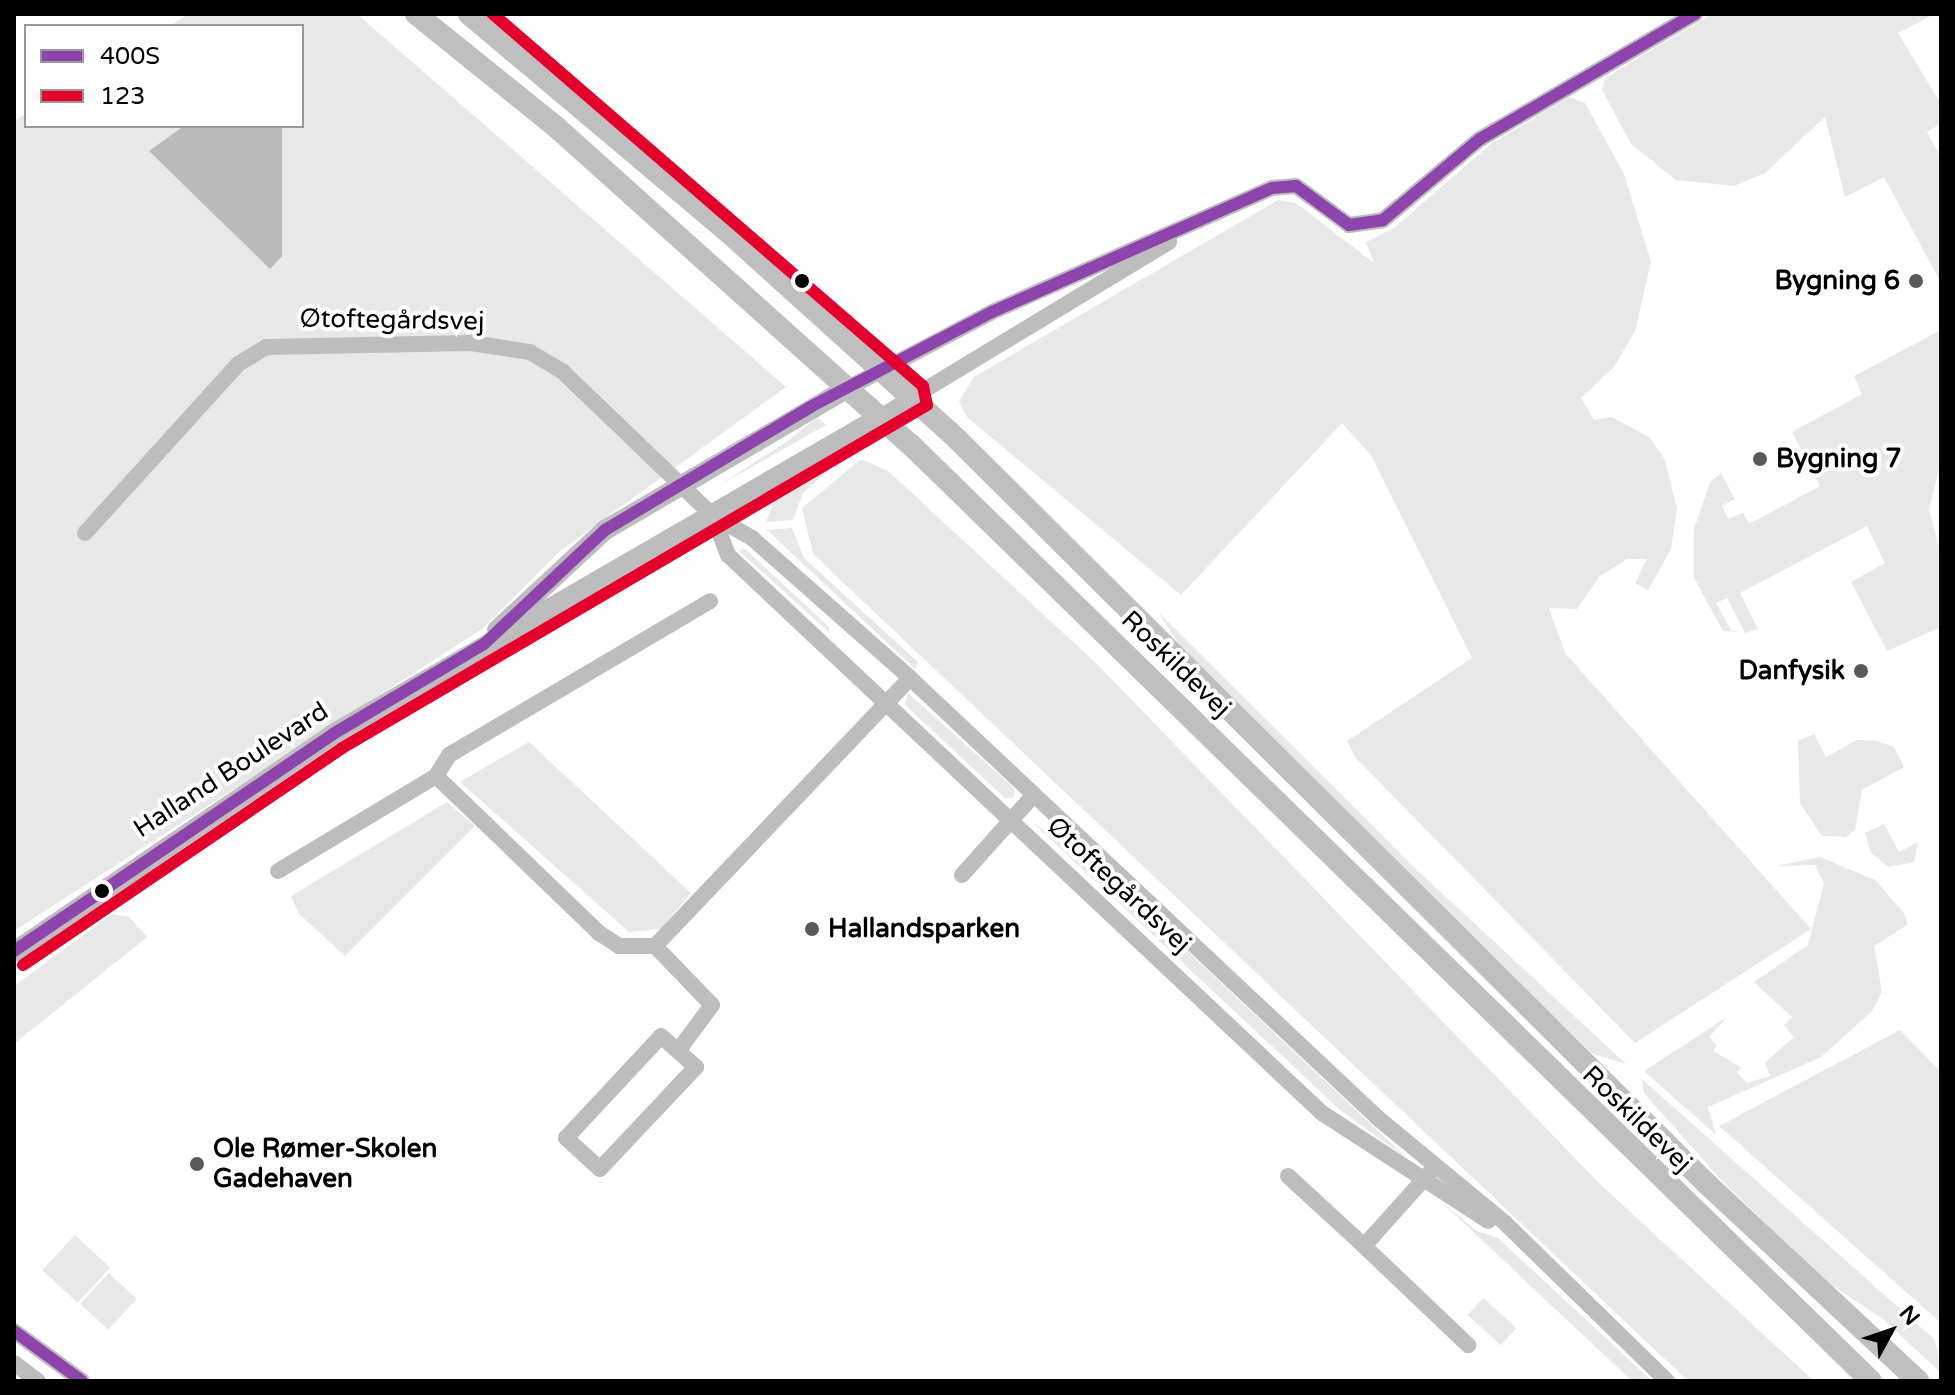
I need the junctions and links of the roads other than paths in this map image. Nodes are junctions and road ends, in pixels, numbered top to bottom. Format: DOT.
graph roads {
  1 [pos="416,14"];
  2 [pos="469,14"];
  3 [pos="1695,14"];
  4 [pos="1184,231"];
  5 [pos="882,371"];
  6 [pos="848,388"];
  7 [pos="913,398"];
  8 [pos="880,417"];
  9 [pos="681,484"];
  10 [pos="713,516"];
  11 [pos="85,533"];
  12 [pos="710,601"];
  13 [pos="484,644"];
  14 [pos="910,678"];
  15 [pos="886,702"];
  16 [pos="436,776"];
  17 [pos="1033,796"];
  18 [pos="1012,819"];
  19 [pos="278,871"];
  20 [pos="962,875"];
  21 [pos="655,946"];
  22 [pos="14,951"];
  23 [pos="678,1051"];
  24 [pos="1432,1170"];
  25 [pos="1288,1176"];
  26 [pos="1364,1246"];
  27 [pos="14,1331"];
  28 [pos="1468,1345"];
  29 [pos="14,1363"];
  30 [pos="38,1381"];
  31 [pos="82,1381"];
  32 [pos="1667,1381"];
  33 [pos="1871,1381"];
  34 [pos="1918,1381"];
  1 -- 6 [label="main road, Roskildevej"];
  2 -- 5 [label="main road, Roskildevej"];
  3 -- 4 [label="street"];
  4 -- 5 [label="street"];
  4 -- 7 [label="street"];
  5 -- 6 [label="street"];
  5 -- 7 [label="main road, Roskildevej"];
  6 -- 8 [label="main road, Roskildevej"];
  6 -- 9 [label="street, Halland Boulevard"];
  7 -- 8 [label="street"];
  7 -- 34 [label="main road, Roskildevej"];
  8 -- 10 [label="street, Halland Boulevard"];
  8 -- 33 [label="main road, Roskildevej"];
  9 -- 10 [label="street, Øtoftegårdsvej"];
  9 -- 11 [label="street, Øtoftegårdsvej"];
  9 -- 13 [label="street, Halland Boulevard"];
  10 -- 13 [label="street, Halland Boulevard"];
  10 -- 14 [label="street, Øtoftegårdsvej"];
  10 -- 15 [label="street, Øtoftegårdsvej"];
  12 -- 16 [label="street"];
  13 -- 22 [label="street, Halland Boulevard"];
  14 -- 15 [label="street"];
  14 -- 17 [label="street, Øtoftegårdsvej"];
  15 -- 18 [label="street, Øtoftegårdsvej"];
  15 -- 21 [label="street"];
  16 -- 19 [label="street"];
  16 -- 21 [label="street"];
  17 -- 18 [label="street"];
  17 -- 24 [label="street, Øtoftegårdsvej"];
  18 -- 20 [label="street"];
  18 -- 24 [label="street, Øtoftegårdsvej"];
  21 -- 23 [label="street"];
  23 -- 23 [label="street"];
  24 -- 26 [label="street"];
  24 -- 32 [label="street, Øtoftegårdsvej"];
  25 -- 26 [label="street"];
  26 -- 28 [label="street"];
  27 -- 31 [label="street"];
  29 -- 30 [label="street"];
}
